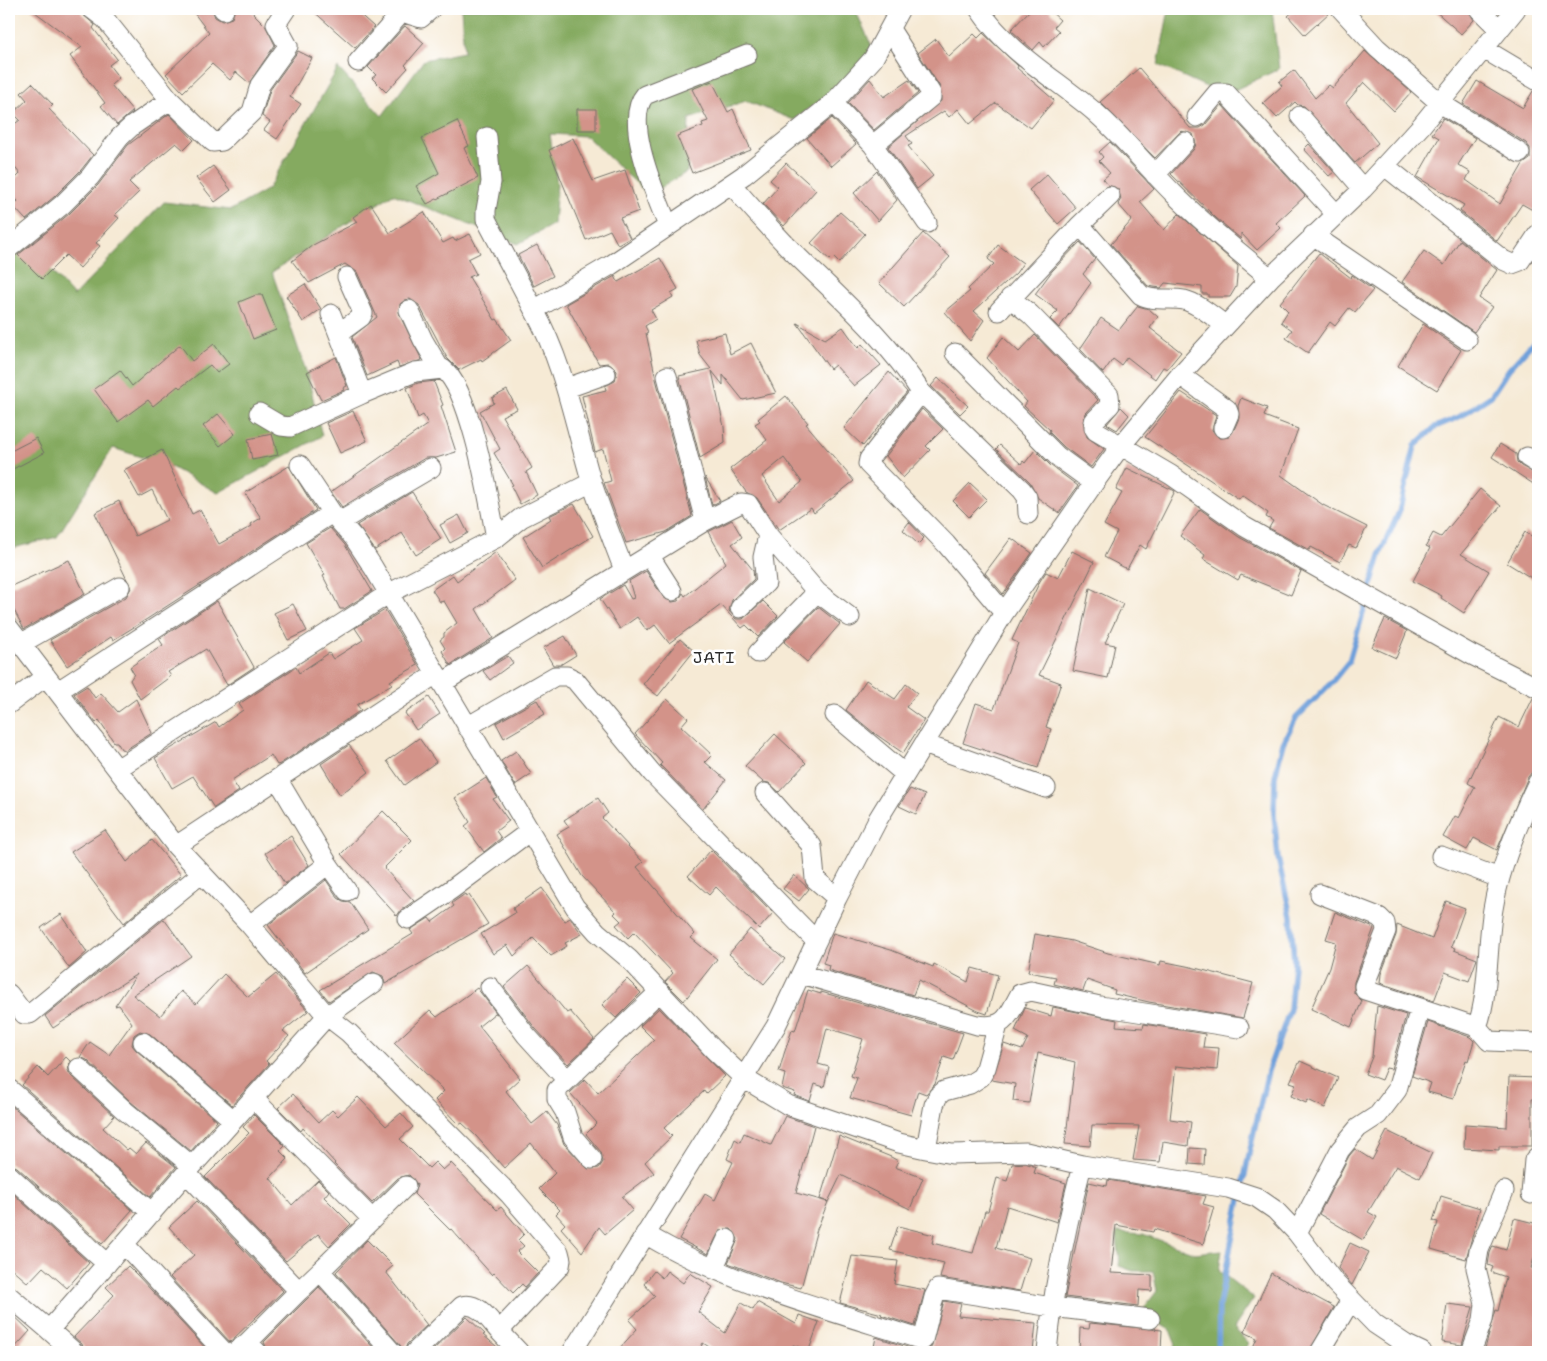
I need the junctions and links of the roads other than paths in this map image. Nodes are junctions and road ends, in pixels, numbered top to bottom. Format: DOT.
graph roads {
  1 [pos="92,9"];
  2 [pos="286,9"];
  3 [pos="405,9"];
  4 [pos="431,9"];
  5 [pos="900,9"];
  6 [pos="978,9"];
  7 [pos="1341,9"];
  8 [pos="1479,9"];
  9 [pos="1516,9"];
  10 [pos="890,29"];
  11 [pos="1499,29"];
  12 [pos="1484,48"];
  13 [pos="747,55"];
  14 [pos="358,62"];
  15 [pos="1538,81"];
  16 [pos="170,100"];
  17 [pos="834,103"];
  18 [pos="1440,104"];
  19 [pos="1300,116"];
  20 [pos="1197,117"];
  21 [pos="487,137"];
  22 [pos="1185,142"];
  23 [pos="873,145"];
  24 [pos="1520,153"];
  25 [pos="1385,166"];
  26 [pos="1155,175"];
  27 [pos="731,184"];
  28 [pos="1363,189"];
  29 [pos="1110,196"];
  30 [pos="1336,214"];
  31 [pos="927,223"];
  32 [pos="1080,225"];
  33 [pos="668,226"];
  34 [pos="1538,234"];
  35 [pos="1313,235"];
  36 [pos="9,248"];
  37 [pos="347,277"];
  38 [pos="1270,278"];
  39 [pos="409,310"];
  40 [pos="534,310"];
  41 [pos="331,314"];
  42 [pos="1225,325"];
  43 [pos="339,333"];
  44 [pos="1468,340"];
  45 [pos="955,353"];
  46 [pos="440,369"];
  47 [pos="606,374"];
  48 [pos="1180,375"];
  49 [pos="667,376"];
  50 [pos="568,388"];
  51 [pos="921,392"];
  52 [pos="362,394"];
  53 [pos="259,413"];
  54 [pos="1223,428"];
  55 [pos="1120,447"];
  56 [pos="300,465"];
  57 [pos="431,468"];
  58 [pos="592,482"];
  59 [pos="1094,483"];
  60 [pos="1028,514"];
  61 [pos="336,517"];
  62 [pos="705,521"];
  63 [pos="768,535"];
  64 [pos="496,538"];
  65 [pos="649,555"];
  66 [pos="624,570"];
  67 [pos="120,587"];
  68 [pos="672,591"];
  69 [pos="817,592"];
  70 [pos="388,594"];
  71 [pos="740,608"];
  72 [pos="1004,613"];
  73 [pos="850,617"];
  74 [pos="9,628"];
  75 [pos="22,643"];
  76 [pos="758,653"];
  77 [pos="46,676"];
  78 [pos="439,679"];
  79 [pos="1538,688"];
  80 [pos="58,691"];
  81 [pos="9,704"];
  82 [pos="835,715"];
  83 [pos="467,727"];
  84 [pos="924,744"];
  85 [pos="116,769"];
  86 [pos="905,774"];
  87 [pos="278,780"];
  88 [pos="1538,782"];
  89 [pos="1046,788"];
  90 [pos="765,793"];
  91 [pos="530,830"];
  92 [pos="176,846"];
  93 [pos="1441,856"];
  94 [pos="328,864"];
  95 [pos="201,874"];
  96 [pos="1499,878"];
  97 [pos="347,891"];
  98 [pos="1320,894"];
  99 [pos="837,898"];
  100 [pos="408,919"];
  101 [pos="250,925"];
  102 [pos="816,940"];
  103 [pos="801,974"];
  104 [pos="374,983"];
  105 [pos="490,987"];
  106 [pos="660,991"];
  107 [pos="9,994"];
  108 [pos="1420,1008"];
  109 [pos="327,1016"];
  110 [pos="998,1025"];
  111 [pos="1477,1027"];
  112 [pos="1239,1028"];
  113 [pos="143,1042"];
  114 [pos="1538,1043"];
  115 [pos="79,1068"];
  116 [pos="566,1079"];
  117 [pos="744,1079"];
  118 [pos="9,1088"];
  119 [pos="253,1098"];
  120 [pos="234,1120"];
  121 [pos="926,1150"];
  122 [pos="1538,1156"];
  123 [pos="592,1159"];
  124 [pos="1082,1165"];
  125 [pos="189,1170"];
  126 [pos="9,1176"];
  127 [pos="406,1186"];
  128 [pos="1504,1191"];
  129 [pos="1531,1194"];
  130 [pos="152,1213"];
  131 [pos="372,1219"];
  132 [pos="1297,1233"];
  133 [pos="645,1234"];
  134 [pos="727,1239"];
  135 [pos="125,1245"];
  136 [pos="107,1264"];
  137 [pos="712,1269"];
  138 [pos="320,1271"];
  139 [pos="299,1291"];
  140 [pos="9,1296"];
  141 [pos="1351,1300"];
  142 [pos="1052,1307"];
  143 [pos="1150,1318"];
  144 [pos="49,1330"];
  145 [pos="499,1332"];
  146 [pos="922,1346"];
  147 [pos="247,1349"];
  148 [pos="74,1352"];
  149 [pos="224,1352"];
  150 [pos="392,1352"];
  151 [pos="415,1352"];
  152 [pos="519,1352"];
  153 [pos="572,1352"];
  154 [pos="1047,1352"];
  155 [pos="1320,1352"];
  156 [pos="1422,1352"];
  157 [pos="1471,1352"];
  1 -- 16 [label="street"];
  2 -- 16 [label="street"];
  3 -- 4 [label="street"];
  3 -- 14 [label="street"];
  5 -- 10 [label="street"];
  6 -- 26 [label="street"];
  7 -- 18 [label="street"];
  8 -- 11 [label="street"];
  9 -- 11 [label="street"];
  10 -- 17 [label="street"];
  10 -- 23 [label="street"];
  11 -- 12 [label="street"];
  12 -- 15 [label="street"];
  12 -- 18 [label="street"];
  13 -- 33 [label="street"];
  16 -- 36 [label="street"];
  17 -- 23 [label="street"];
  17 -- 27 [label="street"];
  18 -- 24 [label="street"];
  18 -- 25 [label="street"];
  19 -- 28 [label="street"];
  20 -- 30 [label="street"];
  21 -- 40 [label="street"];
  22 -- 26 [label="street"];
  23 -- 31 [label="street"];
  25 -- 28 [label="street"];
  25 -- 34 [label="street"];
  26 -- 38 [label="street"];
  27 -- 33 [label="street"];
  27 -- 51 [label="street"];
  28 -- 30 [label="street"];
  29 -- 32 [label="street"];
  30 -- 35 [label="street"];
  32 -- 42 [label="street"];
  32 -- 55 [label="street"];
  33 -- 40 [label="street"];
  35 -- 38 [label="street"];
  35 -- 44 [label="street"];
  37 -- 43 [label="street"];
  38 -- 42 [label="street"];
  39 -- 46 [label="street"];
  40 -- 50 [label="street"];
  41 -- 43 [label="street"];
  42 -- 48 [label="street"];
  43 -- 52 [label="street"];
  45 -- 59 [label="street"];
  46 -- 52 [label="street"];
  46 -- 64 [label="street"];
  47 -- 50 [label="street"];
  48 -- 54 [label="street"];
  48 -- 55 [label="street"];
  49 -- 62 [label="street"];
  50 -- 58 [label="street"];
  51 -- 60 [label="street"];
  51 -- 72 [label="street"];
  52 -- 53 [label="street"];
  55 -- 59 [label="street"];
  55 -- 79 [label="street"];
  56 -- 61 [label="street"];
  57 -- 61 [label="street"];
  58 -- 64 [label="street"];
  58 -- 66 [label="street"];
  59 -- 72 [label="street"];
  61 -- 70 [label="street"];
  61 -- 80 [label="street"];
  62 -- 63 [label="street"];
  62 -- 65 [label="street"];
  63 -- 69 [label="street"];
  63 -- 71 [label="street"];
  64 -- 70 [label="street"];
  65 -- 66 [label="street"];
  65 -- 68 [label="street"];
  66 -- 78 [label="street"];
  67 -- 75 [label="street"];
  69 -- 73 [label="street"];
  69 -- 76 [label="street"];
  70 -- 78 [label="street"];
  70 -- 85 [label="street"];
  72 -- 84 [label="street"];
  74 -- 75 [label="street"];
  75 -- 77 [label="street"];
  77 -- 80 [label="street"];
  77 -- 81 [label="street"];
  78 -- 83 [label="street"];
  78 -- 87 [label="street"];
  80 -- 85 [label="street"];
  82 -- 86 [label="street"];
  83 -- 91 [label="street"];
  83 -- 102 [label="street"];
  84 -- 86 [label="street"];
  84 -- 89 [label="street"];
  85 -- 92 [label="street"];
  86 -- 99 [label="street"];
  87 -- 92 [label="street"];
  87 -- 94 [label="street"];
  88 -- 96 [label="street"];
  90 -- 99 [label="street"];
  91 -- 100 [label="street"];
  91 -- 106 [label="street"];
  92 -- 95 [label="street"];
  93 -- 96 [label="street"];
  94 -- 97 [label="street"];
  94 -- 101 [label="street"];
  95 -- 101 [label="street"];
  95 -- 107 [label="street"];
  96 -- 111 [label="street"];
  98 -- 108 [label="street"];
  99 -- 102 [label="street"];
  101 -- 109 [label="street"];
  102 -- 103 [label="street"];
  103 -- 110 [label="street"];
  103 -- 117 [label="street"];
  104 -- 109 [label="street"];
  105 -- 116 [label="street"];
  106 -- 116 [label="street"];
  106 -- 117 [label="street"];
  108 -- 111 [label="street"];
  108 -- 132 [label="street"];
  109 -- 119 [label="street"];
  109 -- 145 [label="street"];
  110 -- 112 [label="street"];
  110 -- 121 [label="street"];
  111 -- 114 [label="street"];
  113 -- 120 [label="street"];
  115 -- 125 [label="street"];
  116 -- 123 [label="street"];
  117 -- 121 [label="street"];
  117 -- 133 [label="street"];
  118 -- 130 [label="street"];
  119 -- 120 [label="street"];
  119 -- 131 [label="street"];
  120 -- 125 [label="street"];
  121 -- 124 [label="street"];
  122 -- 129 [label="street"];
  124 -- 132 [label="street"];
  124 -- 142 [label="street"];
  125 -- 130 [label="street"];
  125 -- 139 [label="street"];
  126 -- 136 [label="street"];
  127 -- 131 [label="street"];
  128 -- 157 [label="street"];
  130 -- 135 [label="street"];
  131 -- 138 [label="street"];
  132 -- 141 [label="street"];
  133 -- 137 [label="street"];
  133 -- 153 [label="street"];
  134 -- 137 [label="street"];
  135 -- 136 [label="street"];
  135 -- 149 [label="street"];
  136 -- 144 [label="street"];
  137 -- 146 [label="street"];
  138 -- 139 [label="street"];
  138 -- 150 [label="street"];
  139 -- 147 [label="street"];
  140 -- 144 [label="street"];
  141 -- 155 [label="street"];
  141 -- 156 [label="street"];
  142 -- 143 [label="street"];
  142 -- 146 [label="street"];
  142 -- 154 [label="street"];
  144 -- 148 [label="street"];
  145 -- 151 [label="street"];
  145 -- 152 [label="street"];
}
